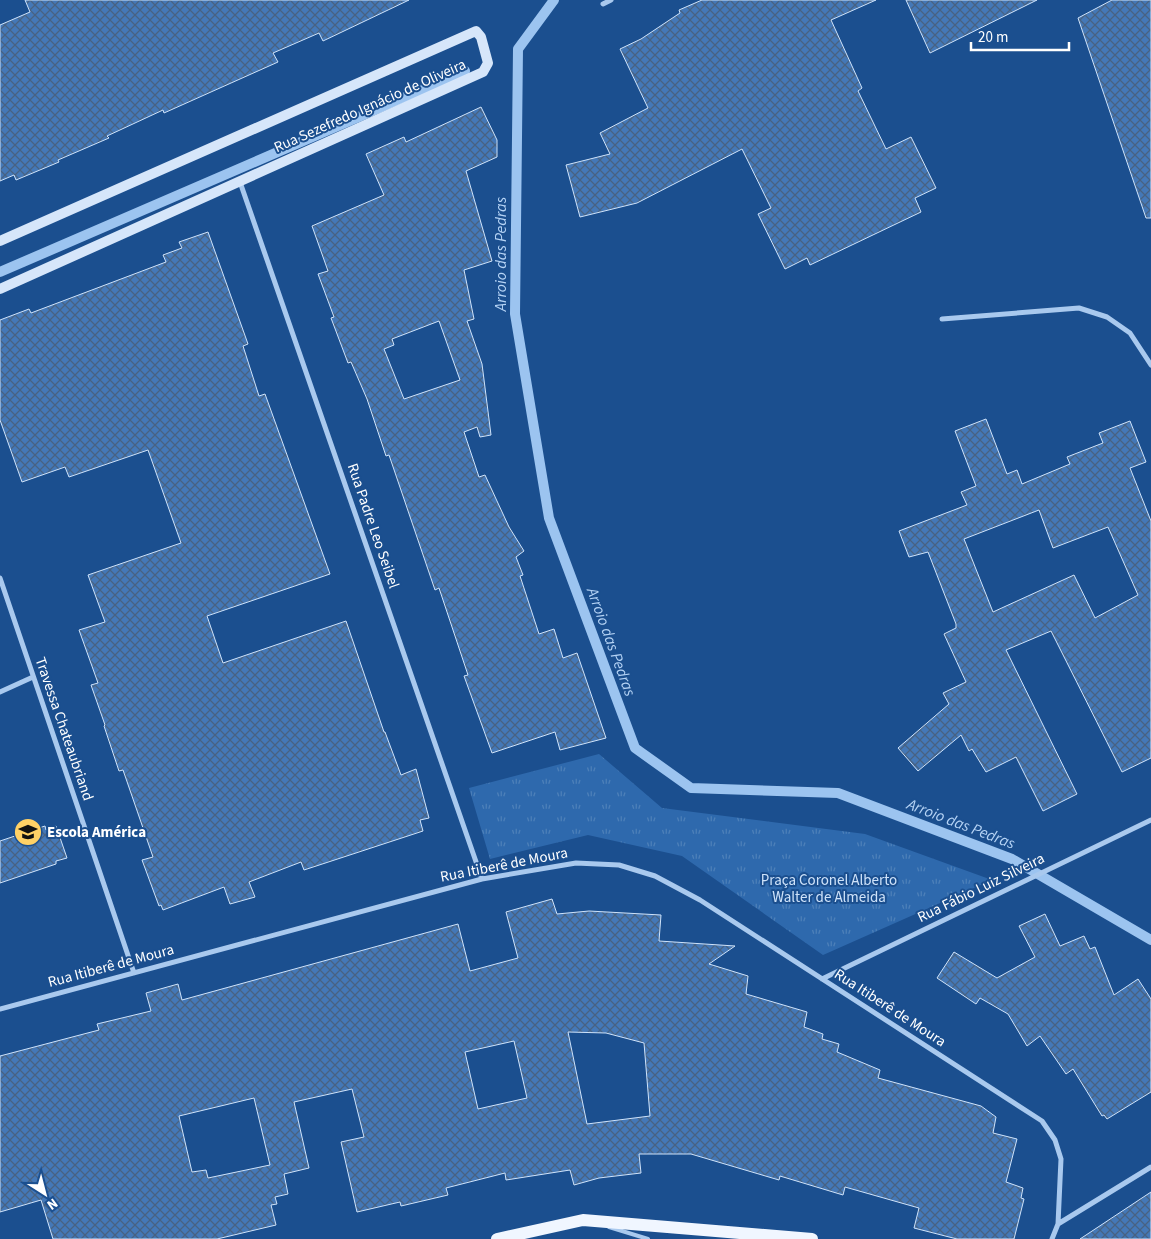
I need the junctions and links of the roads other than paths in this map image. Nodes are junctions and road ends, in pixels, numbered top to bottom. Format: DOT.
graph roads {
  1 [pos="611,0"];
  2 [pos="603,4"];
  3 [pos="240,181"];
  4 [pos="0,241"];
  5 [pos="0,289"];
  6 [pos="942,319"];
  7 [pos="1151,366"];
  8 [pos="0,578"];
  9 [pos="33,677"];
  10 [pos="0,692"];
  11 [pos="1151,820"];
  12 [pos="482,879"];
  13 [pos="134,972"];
  14 [pos="822,979"];
  15 [pos="0,1009"];
  16 [pos="1151,1167"];
  17 [pos="583,1220"];
  18 [pos="1058,1224"];
  19 [pos="497,1239"];
  20 [pos="648,1239"];
  21 [pos="812,1239"];
  22 [pos="1052,1239"];
  1 -- 2 [label="street"];
  3 -- 4 [label="street, Rua Sezefredo Ignácio de Oliveira"];
  3 -- 5 [label="street, Rua Sezefredo Ignácio de Oliveira"];
  3 -- 12 [label="street, Rua Padre Leo Seibel"];
  6 -- 7 [label="street"];
  8 -- 9 [label="street, Travessa Chateaubriand"];
  9 -- 10 [label="street"];
  9 -- 13 [label="street, Travessa Chateaubriand"];
  11 -- 14 [label="street, Rua Fábio Luiz Silveira"];
  12 -- 13 [label="street, Rua Itiberê de Moura"];
  12 -- 14 [label="street, Rua Itiberê de Moura"];
  13 -- 15 [label="street, Rua Itiberê de Moura"];
  14 -- 18 [label="street, Rua Itiberê de Moura"];
  16 -- 18 [label="street"];
  17 -- 19 [label="main road"];
  17 -- 20 [label="lane"];
  17 -- 21 [label="main road"];
  18 -- 22 [label="street, Rua Itiberê de Moura"];
}
